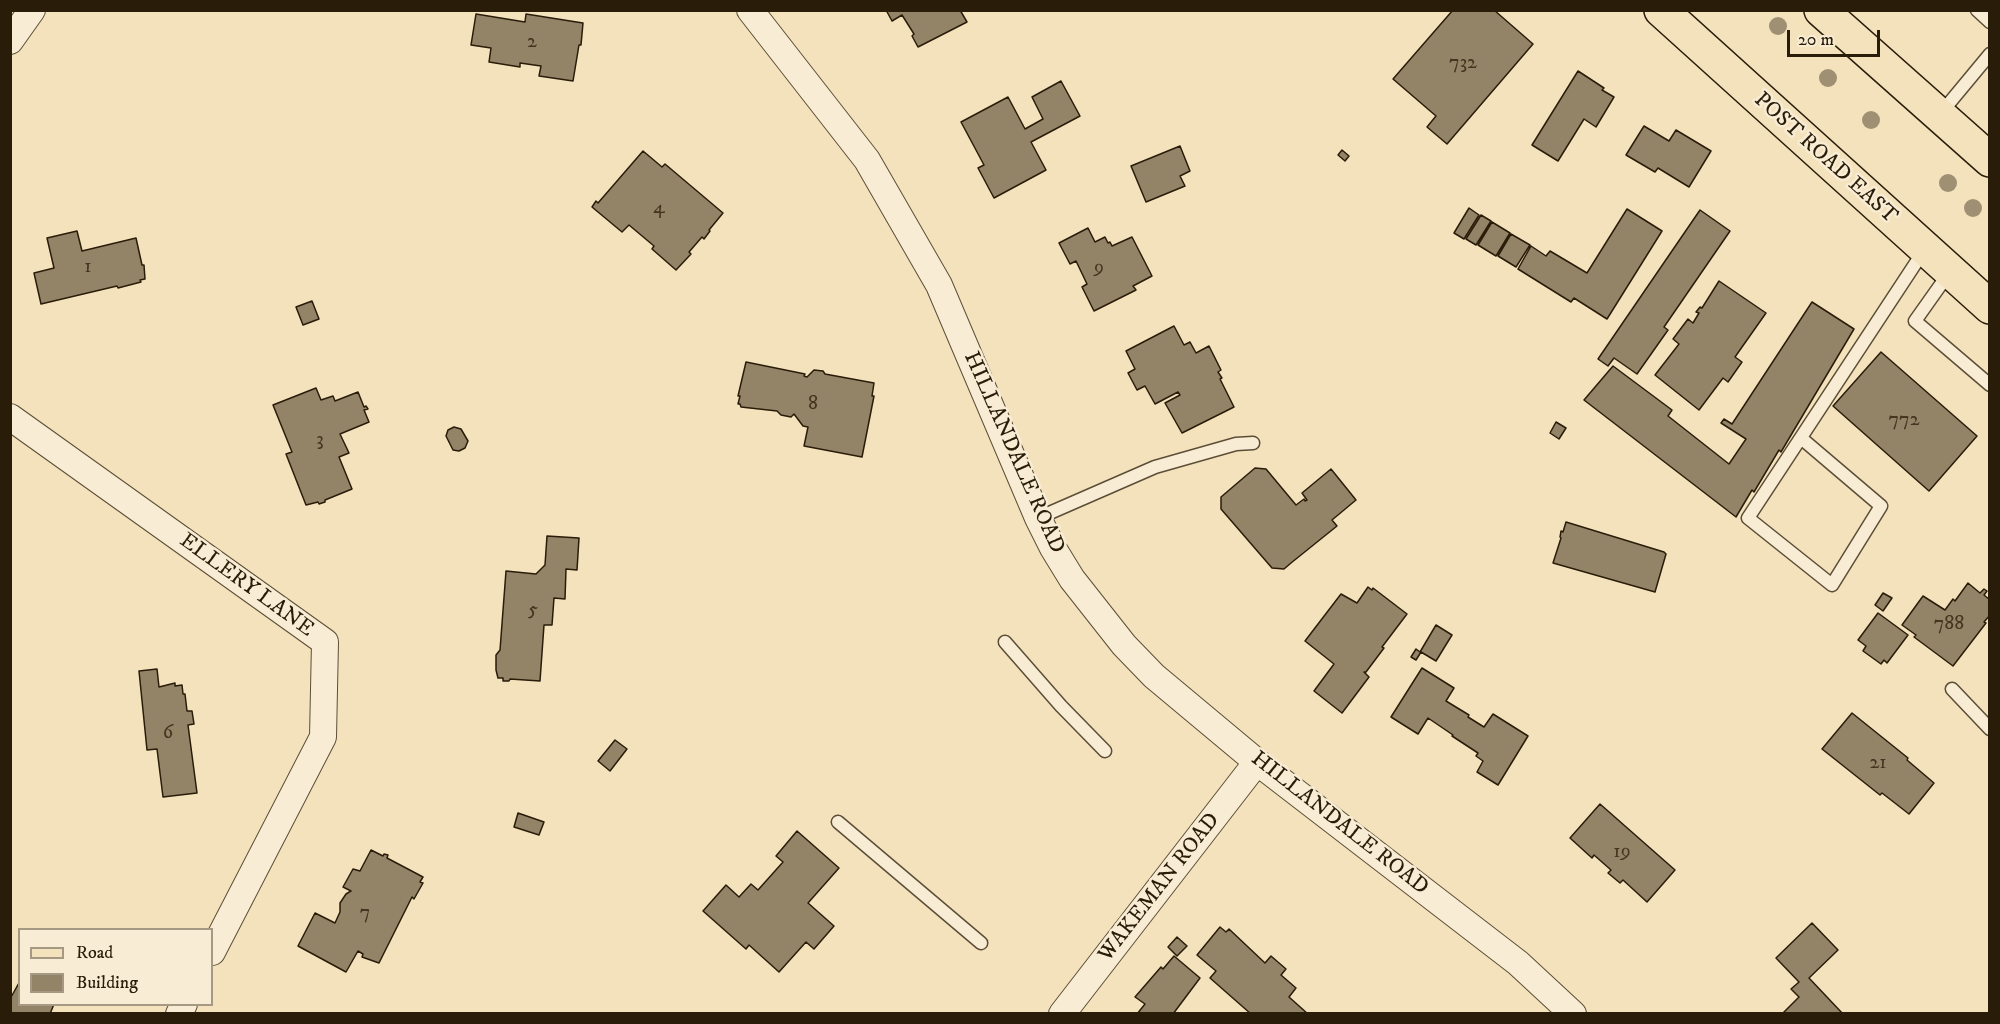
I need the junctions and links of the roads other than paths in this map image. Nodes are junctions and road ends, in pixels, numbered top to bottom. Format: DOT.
graph roads {
  1 [pos="32,10"];
  2 [pos="750,10"];
  3 [pos="1661,10"];
  4 [pos="1821,10"];
  5 [pos="1977,10"];
  6 [pos="1989,22"];
  7 [pos="10,41"];
  8 [pos="1989,54"];
  9 [pos="1939,115"];
  10 [pos="1989,160"];
  11 [pos="1925,249"];
  12 [pos="1950,272"];
  13 [pos="1989,307"];
  14 [pos="1989,385"];
  15 [pos="10,417"];
  16 [pos="1801,438"];
  17 [pos="1253,444"];
  18 [pos="1038,518"];
  19 [pos="1005,642"];
  20 [pos="1952,689"];
  21 [pos="1989,729"];
  22 [pos="1105,752"];
  23 [pos="1257,762"];
  24 [pos="838,822"];
  25 [pos="981,943"];
  26 [pos="213,950"];
  27 [pos="1062,1014"];
  28 [pos="1573,1014"];
  1 -- 7 [label="street"];
  2 -- 18 [label="street, HILLANDALE ROAD"];
  3 -- 11 [label="main road, POST ROAD EAST"];
  4 -- 9 [label="main road"];
  5 -- 6 [label="lane"];
  8 -- 9 [label="lane"];
  9 -- 10 [label="main road"];
  11 -- 12 [label="main road, POST ROAD EAST"];
  11 -- 16 [label="lane"];
  12 -- 13 [label="main road, POST ROAD EAST"];
  12 -- 14 [label="lane"];
  15 -- 26 [label="street, ELLERY LANE"];
  16 -- 16 [label="lane"];
  17 -- 18 [label="lane"];
  18 -- 23 [label="street, HILLANDALE ROAD"];
  19 -- 22 [label="lane"];
  20 -- 21 [label="lane"];
  23 -- 27 [label="street, WAKEMAN ROAD"];
  23 -- 28 [label="street, HILLANDALE ROAD"];
  24 -- 25 [label="lane"];
}
